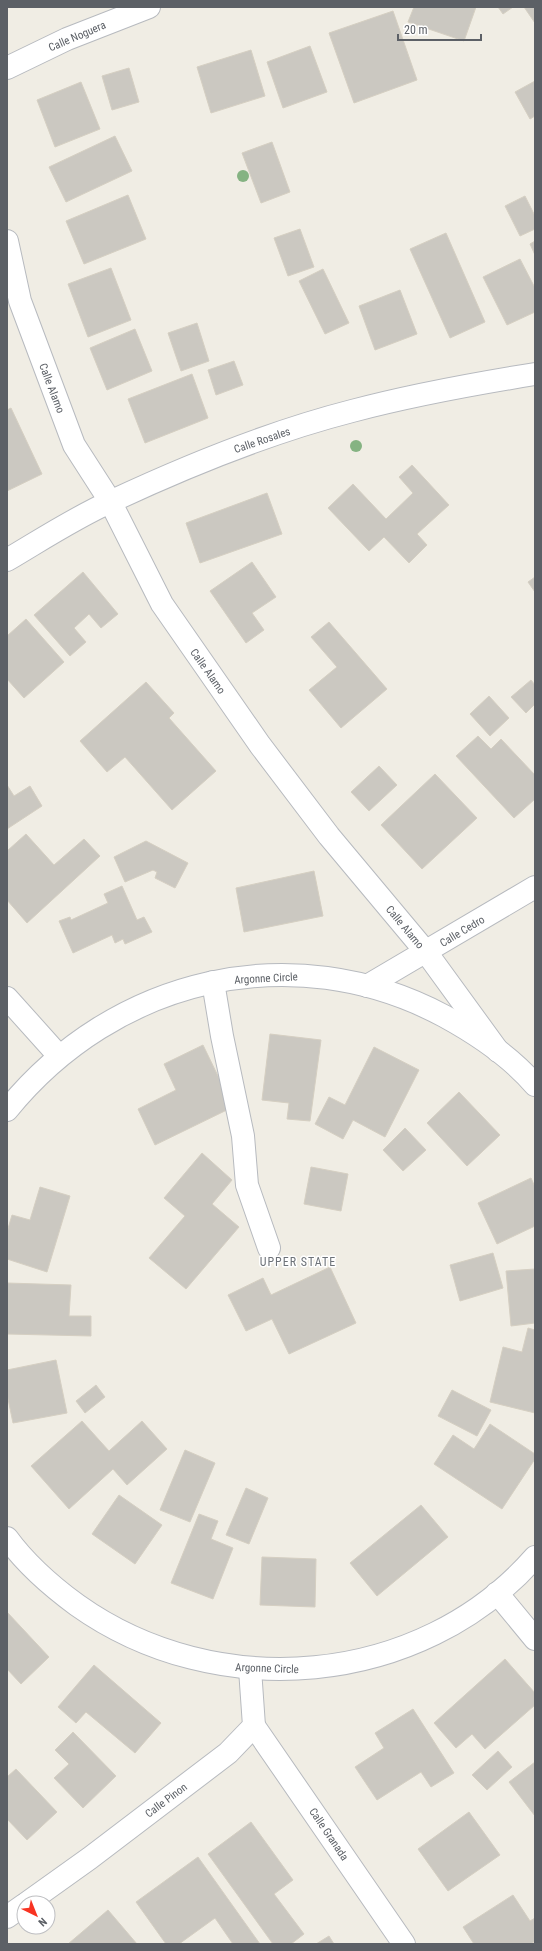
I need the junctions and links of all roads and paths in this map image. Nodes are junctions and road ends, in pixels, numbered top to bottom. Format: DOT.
graph roads {
  1 [pos="149,7"];
  2 [pos="7,68"];
  3 [pos="7,241"];
  4 [pos="535,374"];
  5 [pos="110,501"];
  6 [pos="7,560"];
  7 [pos="535,887"];
  8 [pos="426,952"];
  9 [pos="213,982"];
  10 [pos="367,986"];
  11 [pos="7,998"];
  12 [pos="498,1051"];
  13 [pos="59,1056"];
  14 [pos="535,1085"];
  15 [pos="7,1110"];
  16 [pos="269,1248"];
  17 [pos="9,1544"];
  18 [pos="535,1557"];
  19 [pos="497,1593"];
  20 [pos="535,1640"];
  21 [pos="250,1669"];
  22 [pos="254,1726"];
  23 [pos="38,1895"];
  24 [pos="16,1911"];
  25 [pos="7,1917"];
  26 [pos="404,1944"];
  1 -- 2 [label="street, Calle Noguera"];
  3 -- 5 [label="street, Calle Alamo"];
  4 -- 5 [label="street, Calle Rosales"];
  5 -- 6 [label="street, Calle Rosales"];
  5 -- 8 [label="street, Calle Alamo"];
  7 -- 8 [label="street, Calle Cedro"];
  8 -- 10 [label="street, Calle Cedro"];
  8 -- 12 [label="street, Calle Alamo"];
  9 -- 10 [label="street, Argonne Circle"];
  9 -- 13 [label="street, Argonne Circle"];
  9 -- 16 [label="street"];
  10 -- 12 [label="street, Argonne Circle"];
  11 -- 13 [label="street"];
  12 -- 14 [label="street, Argonne Circle"];
  13 -- 15 [label="street, Argonne Circle"];
  17 -- 21 [label="street, Argonne Circle"];
  18 -- 19 [label="street, Argonne Circle"];
  19 -- 20 [label="street"];
  19 -- 21 [label="street, Argonne Circle"];
  21 -- 22 [label="street"];
  22 -- 23 [label="street, Calle Pinon"];
  22 -- 26 [label="street, Calle Granada"];
  24 -- 25 [label="street"];
}
